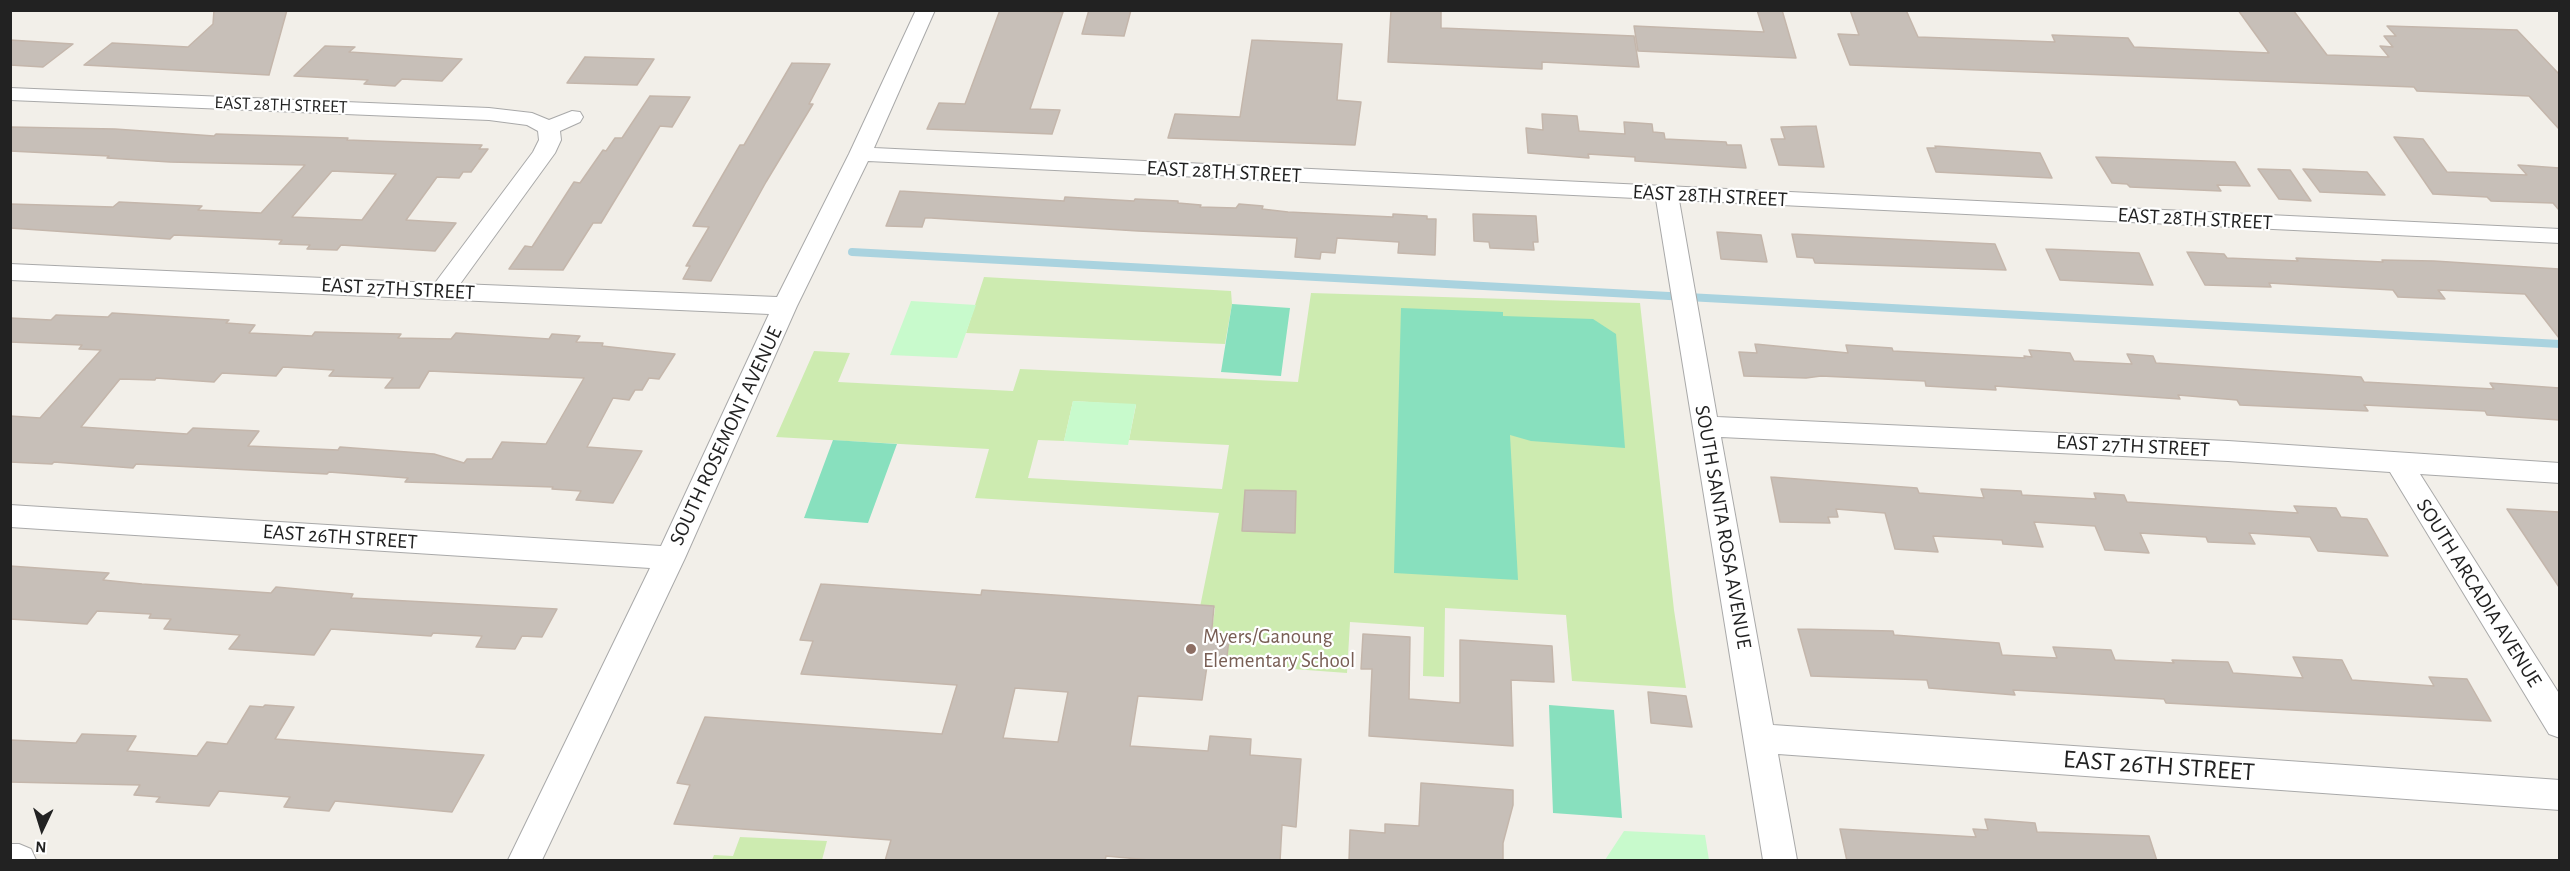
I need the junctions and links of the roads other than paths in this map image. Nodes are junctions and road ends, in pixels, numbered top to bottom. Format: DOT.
graph roads {
  1 [pos="926,10"];
  2 [pos="10,94"];
  3 [pos="572,117"];
  4 [pos="549,128"];
  5 [pos="860,154"];
  6 [pos="1666,194"];
  7 [pos="2559,236"];
  8 [pos="10,272"];
  9 [pos="442,291"];
  10 [pos="785,306"];
  11 [pos="1705,426"];
  12 [pos="2399,463"];
  13 [pos="2559,473"];
  14 [pos="10,516"];
  15 [pos="670,558"];
  16 [pos="2559,724"];
  17 [pos="1758,738"];
  18 [pos="2559,795"];
  19 [pos="10,860"];
  20 [pos="19,861"];
  21 [pos="525,861"];
  22 [pos="1780,861"];
  1 -- 5 [label="street, SOUTH ROSEMONT AVENUE"];
  2 -- 4 [label="street, EAST 28TH STREET"];
  3 -- 4 [label="street"];
  4 -- 9 [label="street"];
  5 -- 6 [label="street, EAST 28TH STREET"];
  5 -- 10 [label="street, SOUTH ROSEMONT AVENUE"];
  6 -- 7 [label="street, EAST 28TH STREET"];
  6 -- 11 [label="street, SOUTH SANTA ROSA AVENUE"];
  8 -- 9 [label="street, EAST 27TH STREET"];
  9 -- 10 [label="street, EAST 27TH STREET"];
  10 -- 15 [label="street, SOUTH ROSEMONT AVENUE"];
  11 -- 12 [label="street, EAST 27TH STREET"];
  11 -- 17 [label="street, SOUTH SANTA ROSA AVENUE"];
  12 -- 13 [label="street, EAST 27TH STREET"];
  12 -- 16 [label="street, SOUTH ARCADIA AVENUE"];
  14 -- 15 [label="street, EAST 26TH STREET"];
  15 -- 21 [label="street, SOUTH ROSEMONT AVENUE"];
  17 -- 18 [label="street, EAST 26TH STREET"];
  17 -- 22 [label="street, SOUTH SANTA ROSA AVENUE"];
  19 -- 20 [label="street"];
}
